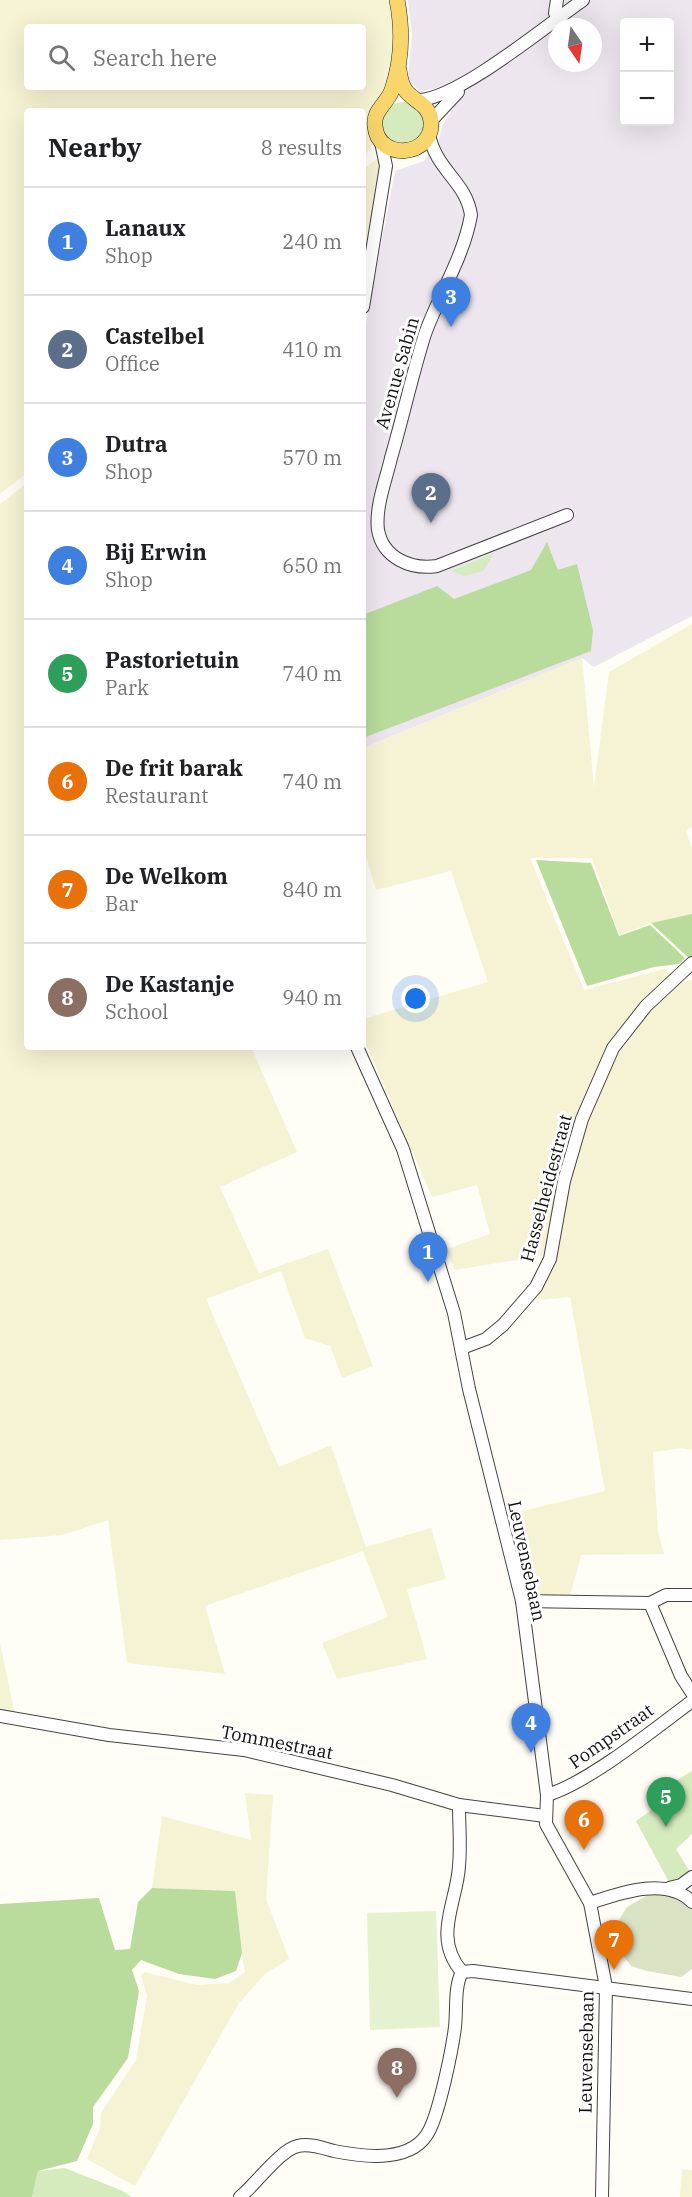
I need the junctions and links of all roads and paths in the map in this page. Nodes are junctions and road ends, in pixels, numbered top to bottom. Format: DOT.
graph roads {
  1 [pos="397,0"];
  2 [pos="557,0"];
  3 [pos="583,0"];
  4 [pos="558,18"];
  5 [pos="548,25"];
  6 [pos="399,69"];
  7 [pos="460,87"];
  8 [pos="415,99"];
  9 [pos="386,101"];
  10 [pos="430,128"];
  11 [pos="381,142"];
  12 [pos="408,150"];
  13 [pos="435,157"];
  14 [pos="386,166"];
  15 [pos="366,289"];
  16 [pos="567,515"];
  17 [pos="689,972"];
  18 [pos="358,1050"];
  19 [pos="462,1348"];
  20 [pos="692,1595"];
  21 [pos="522,1601"];
  22 [pos="650,1603"];
  23 [pos="692,1693"];
  24 [pos="692,1701"];
  25 [pos="0,1716"];
  26 [pos="547,1796"];
  27 [pos="459,1806"];
  28 [pos="544,1816"];
  29 [pos="691,1879"];
  30 [pos="669,1888"];
  31 [pos="690,1900"];
  32 [pos="590,1903"];
  33 [pos="462,1972"];
  34 [pos="606,1987"];
  35 [pos="692,1999"];
  36 [pos="240,2197"];
  37 [pos="602,2197"];
  1 -- 6 [label="main road"];
  2 -- 4 [label="street"];
  3 -- 4 [label="street"];
  5 -- 7 [label="street"];
  6 -- 8 [label="main road"];
  6 -- 9 [label="main road"];
  7 -- 8 [label="street"];
  7 -- 10 [label="street"];
  8 -- 9 [label="main road"];
  8 -- 10 [label="main road"];
  9 -- 11 [label="main road"];
  10 -- 12 [label="main road"];
  10 -- 13 [label="street"];
  11 -- 12 [label="main road"];
  11 -- 14 [label="street"];
  12 -- 13 [label="street"];
  12 -- 14 [label="street"];
  13 -- 16 [label="street, Avenue Sabin"];
  14 -- 15 [label="street"];
  17 -- 19 [label="street, Hasselheidestraat"];
  18 -- 19 [label="street, Leuvensebaan"];
  19 -- 21 [label="street, Leuvensebaan"];
  20 -- 22 [label="street"];
  21 -- 22 [label="street"];
  21 -- 26 [label="street, Leuvensebaan"];
  22 -- 23 [label="street"];
  24 -- 26 [label="street, Pompstraat"];
  25 -- 27 [label="street, Tommestraat"];
  26 -- 28 [label="street, Leuvensebaan"];
  27 -- 28 [label="street, Tommestraat"];
  27 -- 33 [label="street"];
  28 -- 32 [label="street, Leuvensebaan"];
  29 -- 30 [label="street"];
  29 -- 31 [label="street"];
  30 -- 31 [label="street"];
  30 -- 32 [label="street"];
  32 -- 34 [label="street, Leuvensebaan"];
  33 -- 34 [label="street"];
  33 -- 36 [label="street"];
  34 -- 35 [label="street"];
  34 -- 37 [label="street, Leuvensebaan"];
}
